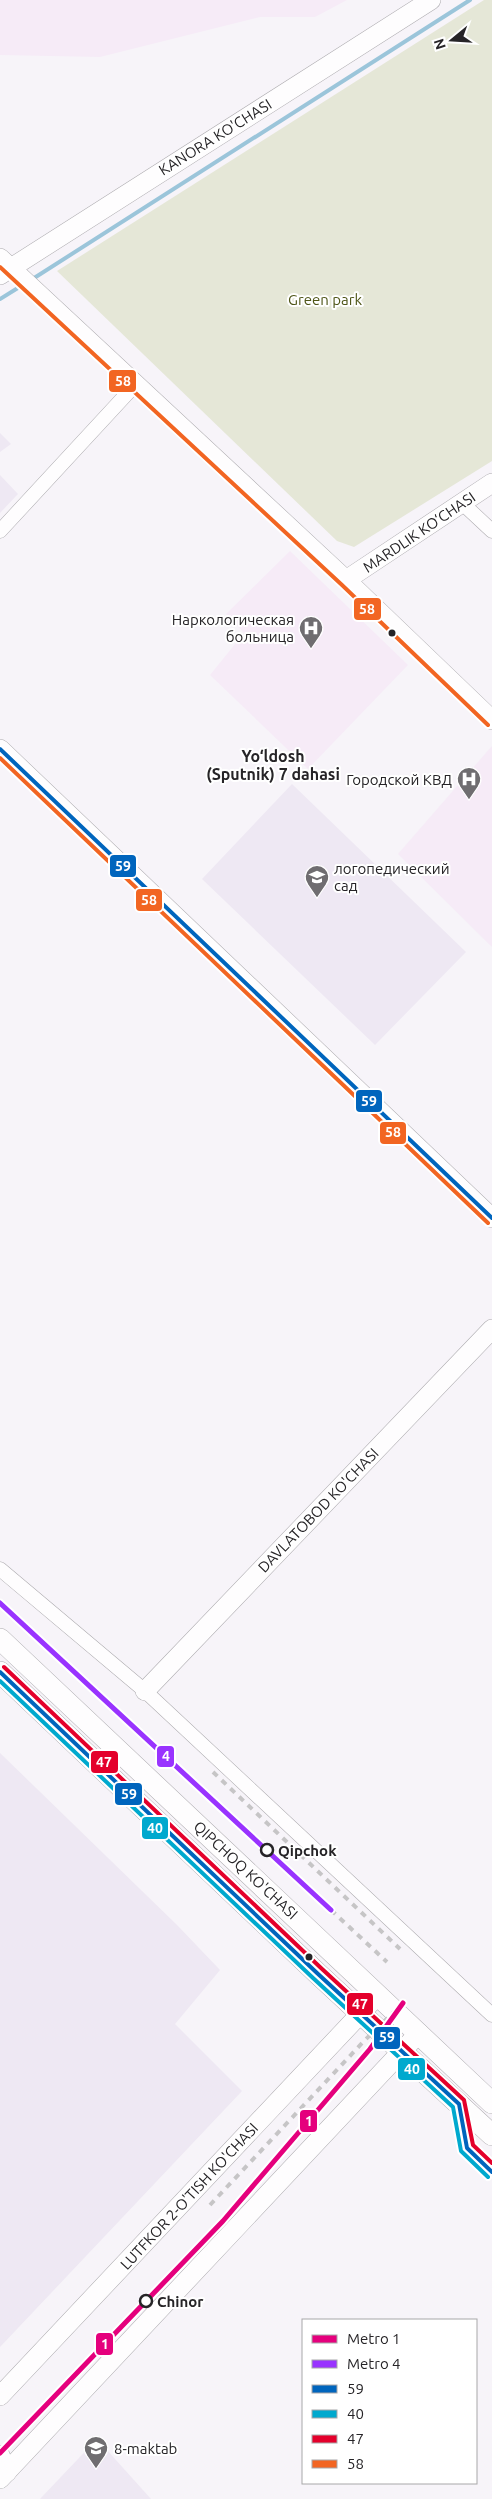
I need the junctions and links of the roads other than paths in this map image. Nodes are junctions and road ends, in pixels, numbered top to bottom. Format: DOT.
graph roads {
  1 [pos="431,0"];
  2 [pos="13,274"];
  3 [pos="135,385"];
  4 [pos="492,483"];
  5 [pos="462,503"];
  6 [pos="0,531"];
  7 [pos="492,532"];
  8 [pos="346,580"];
  9 [pos="492,720"];
  10 [pos="0,749"];
  11 [pos="492,1218"];
  12 [pos="492,1329"];
  13 [pos="0,1568"];
  14 [pos="0,1639"];
  15 [pos="0,1672"];
  16 [pos="145,1691"];
  17 [pos="191,1820"];
  18 [pos="175,1837"];
  19 [pos="378,1995"];
  20 [pos="361,2014"];
  21 [pos="492,2015"];
  22 [pos="418,2033"];
  23 [pos="402,2051"];
  24 [pos="492,2103"];
  25 [pos="492,2135"];
  26 [pos="0,2396"];
  27 [pos="2,2468"];
  1 -- 2 [label="street, KANORA KO'CHASI"];
  2 -- 3 [label="street"];
  3 -- 6 [label="street"];
  3 -- 8 [label="street"];
  4 -- 5 [label="street, MARDLIK KO‘CHASI"];
  5 -- 7 [label="street"];
  5 -- 8 [label="street, MARDLIK KO‘CHASI"];
  8 -- 9 [label="street"];
  10 -- 11 [label="street"];
  12 -- 16 [label="street, DAVLATOBOD KO'CHASI"];
  13 -- 16 [label="street"];
  14 -- 17 [label="main road, QIPCHOQ KO'CHASI"];
  15 -- 18 [label="main road, QIPCHOQ KO'CHASI"];
  16 -- 21 [label="street"];
  17 -- 18 [label="main road"];
  17 -- 19 [label="main road, QIPCHOQ KO'CHASI"];
  18 -- 20 [label="main road, QIPCHOQ KO'CHASI"];
  19 -- 20 [label="street, LUTFKOR 2-O'TISH KO'CHASI"];
  19 -- 22 [label="main road, QIPCHOQ KO'CHASI"];
  20 -- 23 [label="main road, QIPCHOQ KO'CHASI"];
  20 -- 26 [label="street, LUTFKOR 2-O'TISH KO'CHASI"];
  22 -- 23 [label="street"];
  22 -- 24 [label="main road, QIPCHOQ KO'CHASI"];
  23 -- 25 [label="main road, QIPCHOQ KO'CHASI"];
  23 -- 27 [label="street"];
}
